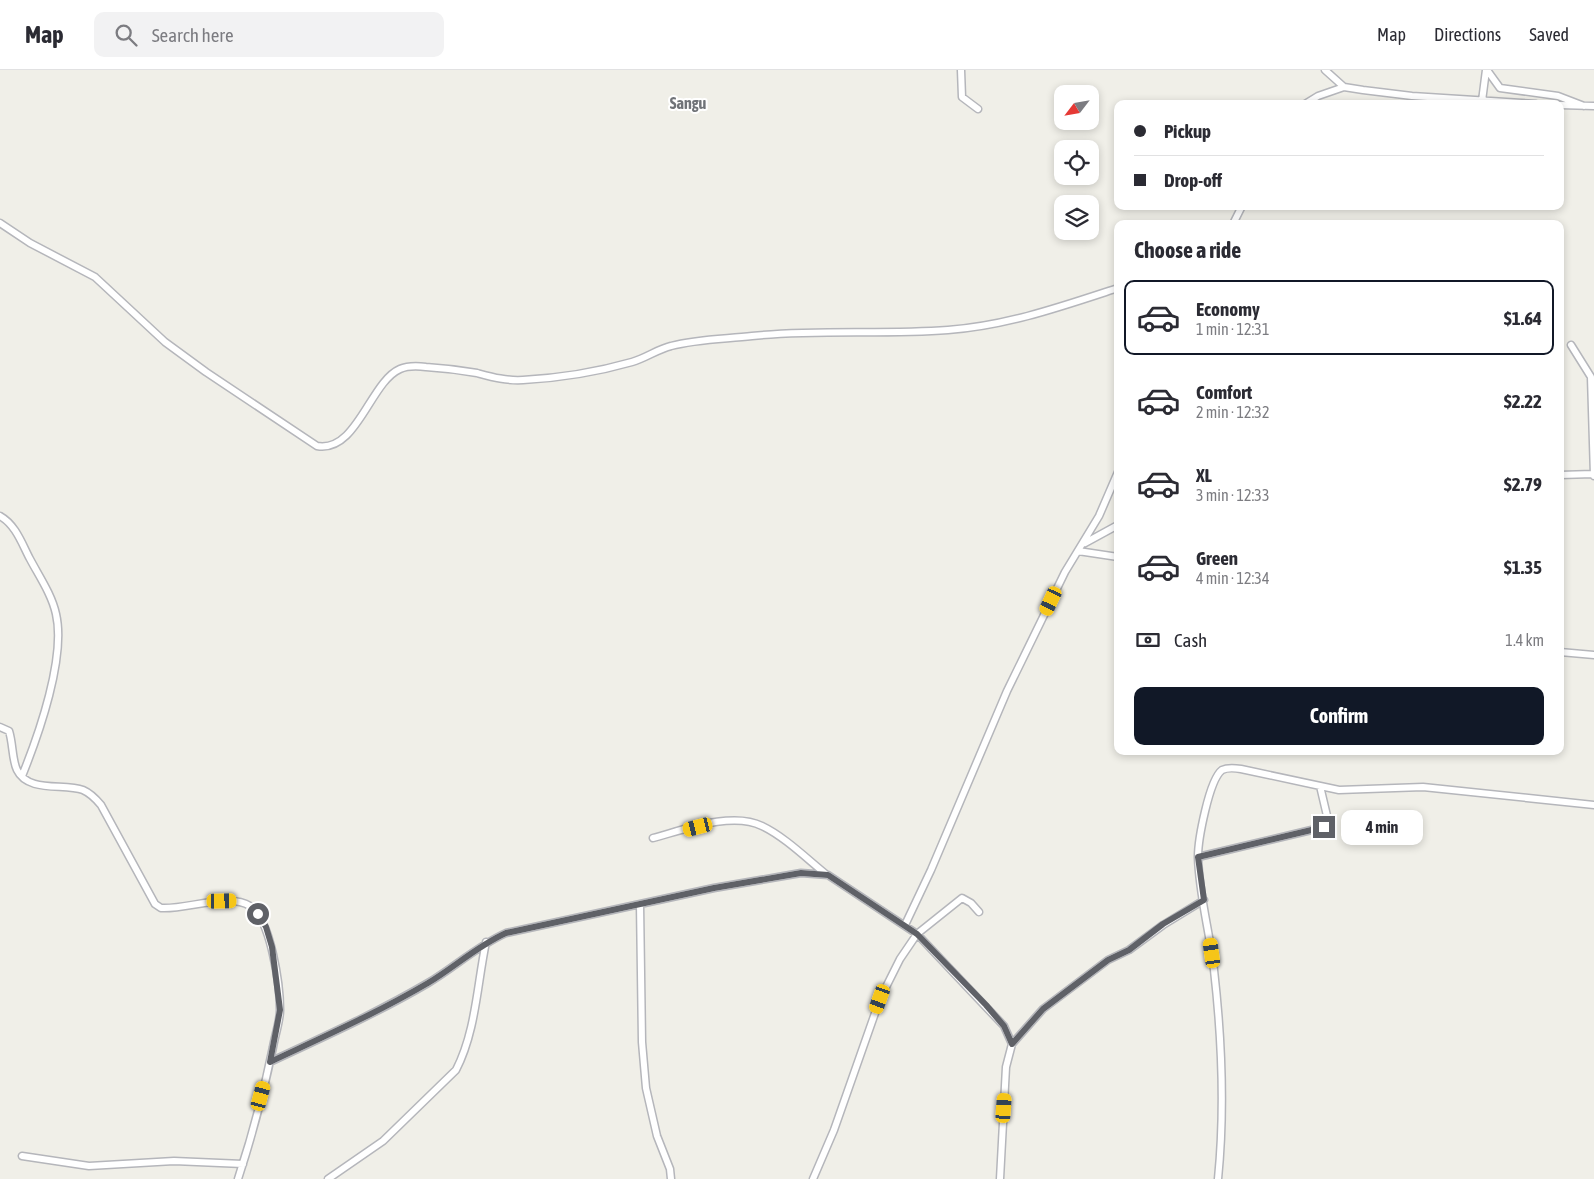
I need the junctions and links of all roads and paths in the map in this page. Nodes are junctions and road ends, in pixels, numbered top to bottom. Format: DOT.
graph roads {
  1 [pos="961,70"];
  2 [pos="1325,70"];
  3 [pos="1486,70"];
  4 [pos="1344,87"];
  5 [pos="1312,100"];
  6 [pos="1468,100"];
  7 [pos="1482,100"];
  8 [pos="1564,105"];
  9 [pos="1584,106"];
  10 [pos="1594,106"];
  11 [pos="978,109"];
  12 [pos="0,223"];
  13 [pos="1114,289"];
  14 [pos="1571,345"];
  15 [pos="1564,475"];
  16 [pos="1594,475"];
  17 [pos="1114,480"];
  18 [pos="0,516"];
  19 [pos="1114,527"];
  20 [pos="1084,543"];
  21 [pos="1078,551"];
  22 [pos="1114,556"];
  23 [pos="1564,652"];
  24 [pos="1594,655"];
  25 [pos="0,727"];
  26 [pos="22,776"];
  27 [pos="1320,786"];
  28 [pos="1594,805"];
  29 [pos="653,838"];
  30 [pos="1198,857"];
  31 [pos="828,875"];
  32 [pos="1204,900"];
  33 [pos="640,904"];
  34 [pos="979,912"];
  35 [pos="905,924"];
  36 [pos="917,934"];
  37 [pos="486,942"];
  38 [pos="1012,1044"];
  39 [pos="270,1062"];
  40 [pos="22,1156"];
  41 [pos="243,1164"];
  42 [pos="238,1179"];
  43 [pos="328,1179"];
  44 [pos="671,1179"];
  45 [pos="813,1179"];
  46 [pos="1000,1179"];
  47 [pos="1218,1179"];
  1 -- 11 [label="street"];
  2 -- 4 [label="street"];
  3 -- 7 [label="street"];
  3 -- 9 [label="street"];
  4 -- 5 [label="street"];
  4 -- 6 [label="street"];
  8 -- 9 [label="street"];
  9 -- 10 [label="street"];
  12 -- 13 [label="street"];
  14 -- 16 [label="street"];
  15 -- 16 [label="street"];
  17 -- 20 [label="street"];
  18 -- 26 [label="street"];
  19 -- 20 [label="street"];
  20 -- 21 [label="street"];
  21 -- 22 [label="street"];
  21 -- 35 [label="street"];
  23 -- 24 [label="street"];
  25 -- 26 [label="street"];
  26 -- 39 [label="street"];
  27 -- 28 [label="street"];
  27 -- 30 [label="street"];
  27 -- 30 [label="street"];
  29 -- 31 [label="street"];
  30 -- 32 [label="street"];
  31 -- 33 [label="street"];
  31 -- 35 [label="street"];
  32 -- 38 [label="street"];
  32 -- 47 [label="street"];
  33 -- 37 [label="street"];
  33 -- 44 [label="street"];
  34 -- 36 [label="street"];
  35 -- 36 [label="street"];
  36 -- 38 [label="street"];
  36 -- 45 [label="street"];
  37 -- 39 [label="street"];
  37 -- 43 [label="street"];
  38 -- 46 [label="street"];
  39 -- 41 [label="street"];
  40 -- 41 [label="street"];
  41 -- 42 [label="street"];
}
